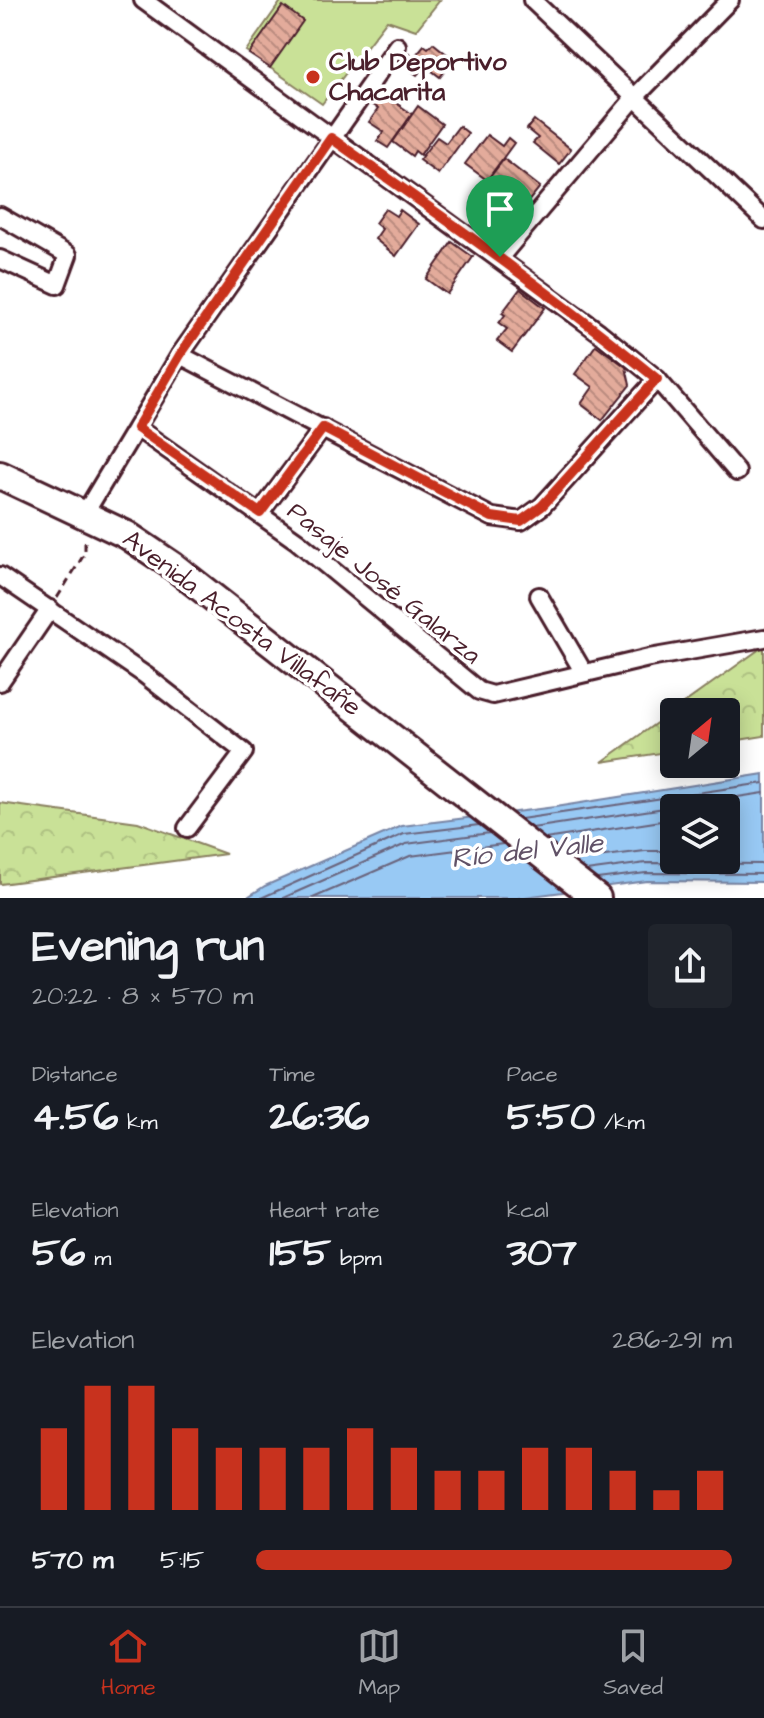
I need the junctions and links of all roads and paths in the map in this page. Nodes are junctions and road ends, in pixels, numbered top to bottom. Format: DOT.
graph roads {
  1 [pos="143,0"];
  2 [pos="532,0"];
  3 [pos="730,0"];
  4 [pos="397,46"];
  5 [pos="636,96"];
  6 [pos="331,138"];
  7 [pos="0,216"];
  8 [pos="764,220"];
  9 [pos="500,257"];
  10 [pos="0,259"];
  11 [pos="180,355"];
  12 [pos="657,379"];
  13 [pos="137,428"];
  14 [pos="323,428"];
  15 [pos="737,472"];
  16 [pos="0,475"];
  17 [pos="85,513"];
  18 [pos="260,513"];
  19 [pos="0,576"];
  20 [pos="539,596"];
  21 [pos="50,609"];
  22 [pos="764,638"];
  23 [pos="584,673"];
  24 [pos="0,682"];
  25 [pos="187,828"];
  26 [pos="597,898"];
  1 -- 6 [label="street"];
  2 -- 5 [label="street"];
  3 -- 5 [label="street"];
  4 -- 6 [label="street"];
  5 -- 8 [label="street"];
  5 -- 9 [label="street"];
  6 -- 9 [label="street"];
  6 -- 11 [label="street"];
  7 -- 10 [label="street"];
  9 -- 12 [label="street"];
  11 -- 13 [label="street"];
  11 -- 14 [label="street"];
  12 -- 14 [label="street"];
  12 -- 15 [label="street"];
  13 -- 17 [label="street"];
  13 -- 18 [label="street, Pasaje José Galarza"];
  14 -- 18 [label="street"];
  16 -- 17 [label="main road, Avenida Acosta Villafañe"];
  17 -- 21 [label="path"];
  17 -- 26 [label="main road, Avenida Acosta Villafañe"];
  18 -- 23 [label="street, Pasaje José Galarza"];
  19 -- 21 [label="street"];
  20 -- 23 [label="street"];
  21 -- 24 [label="street"];
  21 -- 25 [label="street"];
  22 -- 23 [label="street, Pasaje José Galarza"];
}
